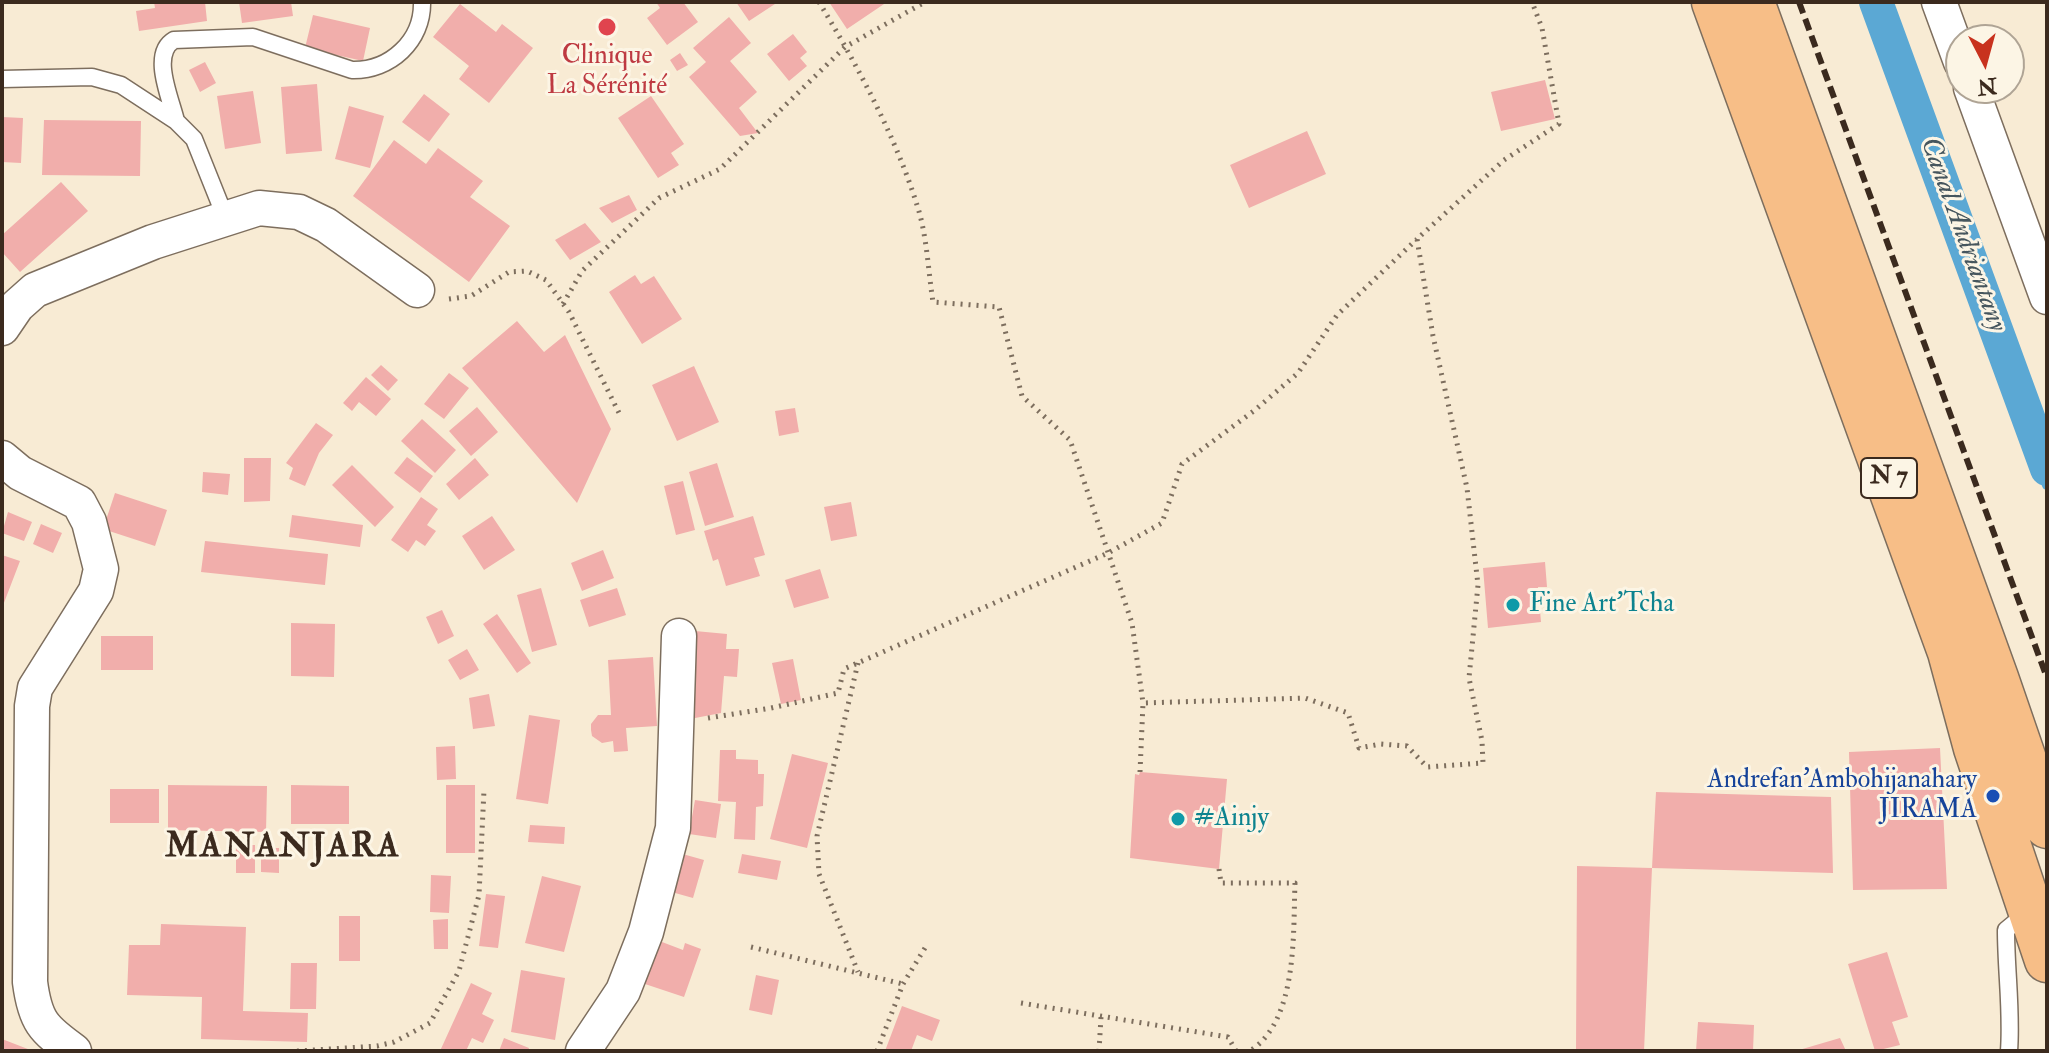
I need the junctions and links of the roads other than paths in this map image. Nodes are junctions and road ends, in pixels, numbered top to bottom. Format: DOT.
graph roads {
  1 [pos="422,2"];
  2 [pos="1714,2"];
  3 [pos="1752,2"];
  4 [pos="1939,2"];
  5 [pos="1947,24"];
  6 [pos="2,79"];
  7 [pos="1977,104"];
  8 [pos="176,121"];
  9 [pos="226,219"];
  10 [pos="417,290"];
  11 [pos="2047,297"];
  12 [pos="2,328"];
  13 [pos="2,458"];
  14 [pos="679,636"];
  15 [pos="2047,826"];
  16 [pos="2039,906"];
  17 [pos="2047,960"];
  18 [pos="74,1051"];
  19 [pos="583,1051"];
  20 [pos="2009,1051"];
  1 -- 8 [label="lane"];
  2 -- 16 [label="main road, N 7"];
  3 -- 15 [label="main road, N 7"];
  4 -- 5 [label="street"];
  6 -- 8 [label="lane"];
  7 -- 11 [label="street"];
  8 -- 9 [label="lane"];
  9 -- 10 [label="street"];
  9 -- 12 [label="street"];
  13 -- 18 [label="street"];
  14 -- 19 [label="street"];
  16 -- 17 [label="main road, N 7"];
  16 -- 20 [label="lane"];
}
